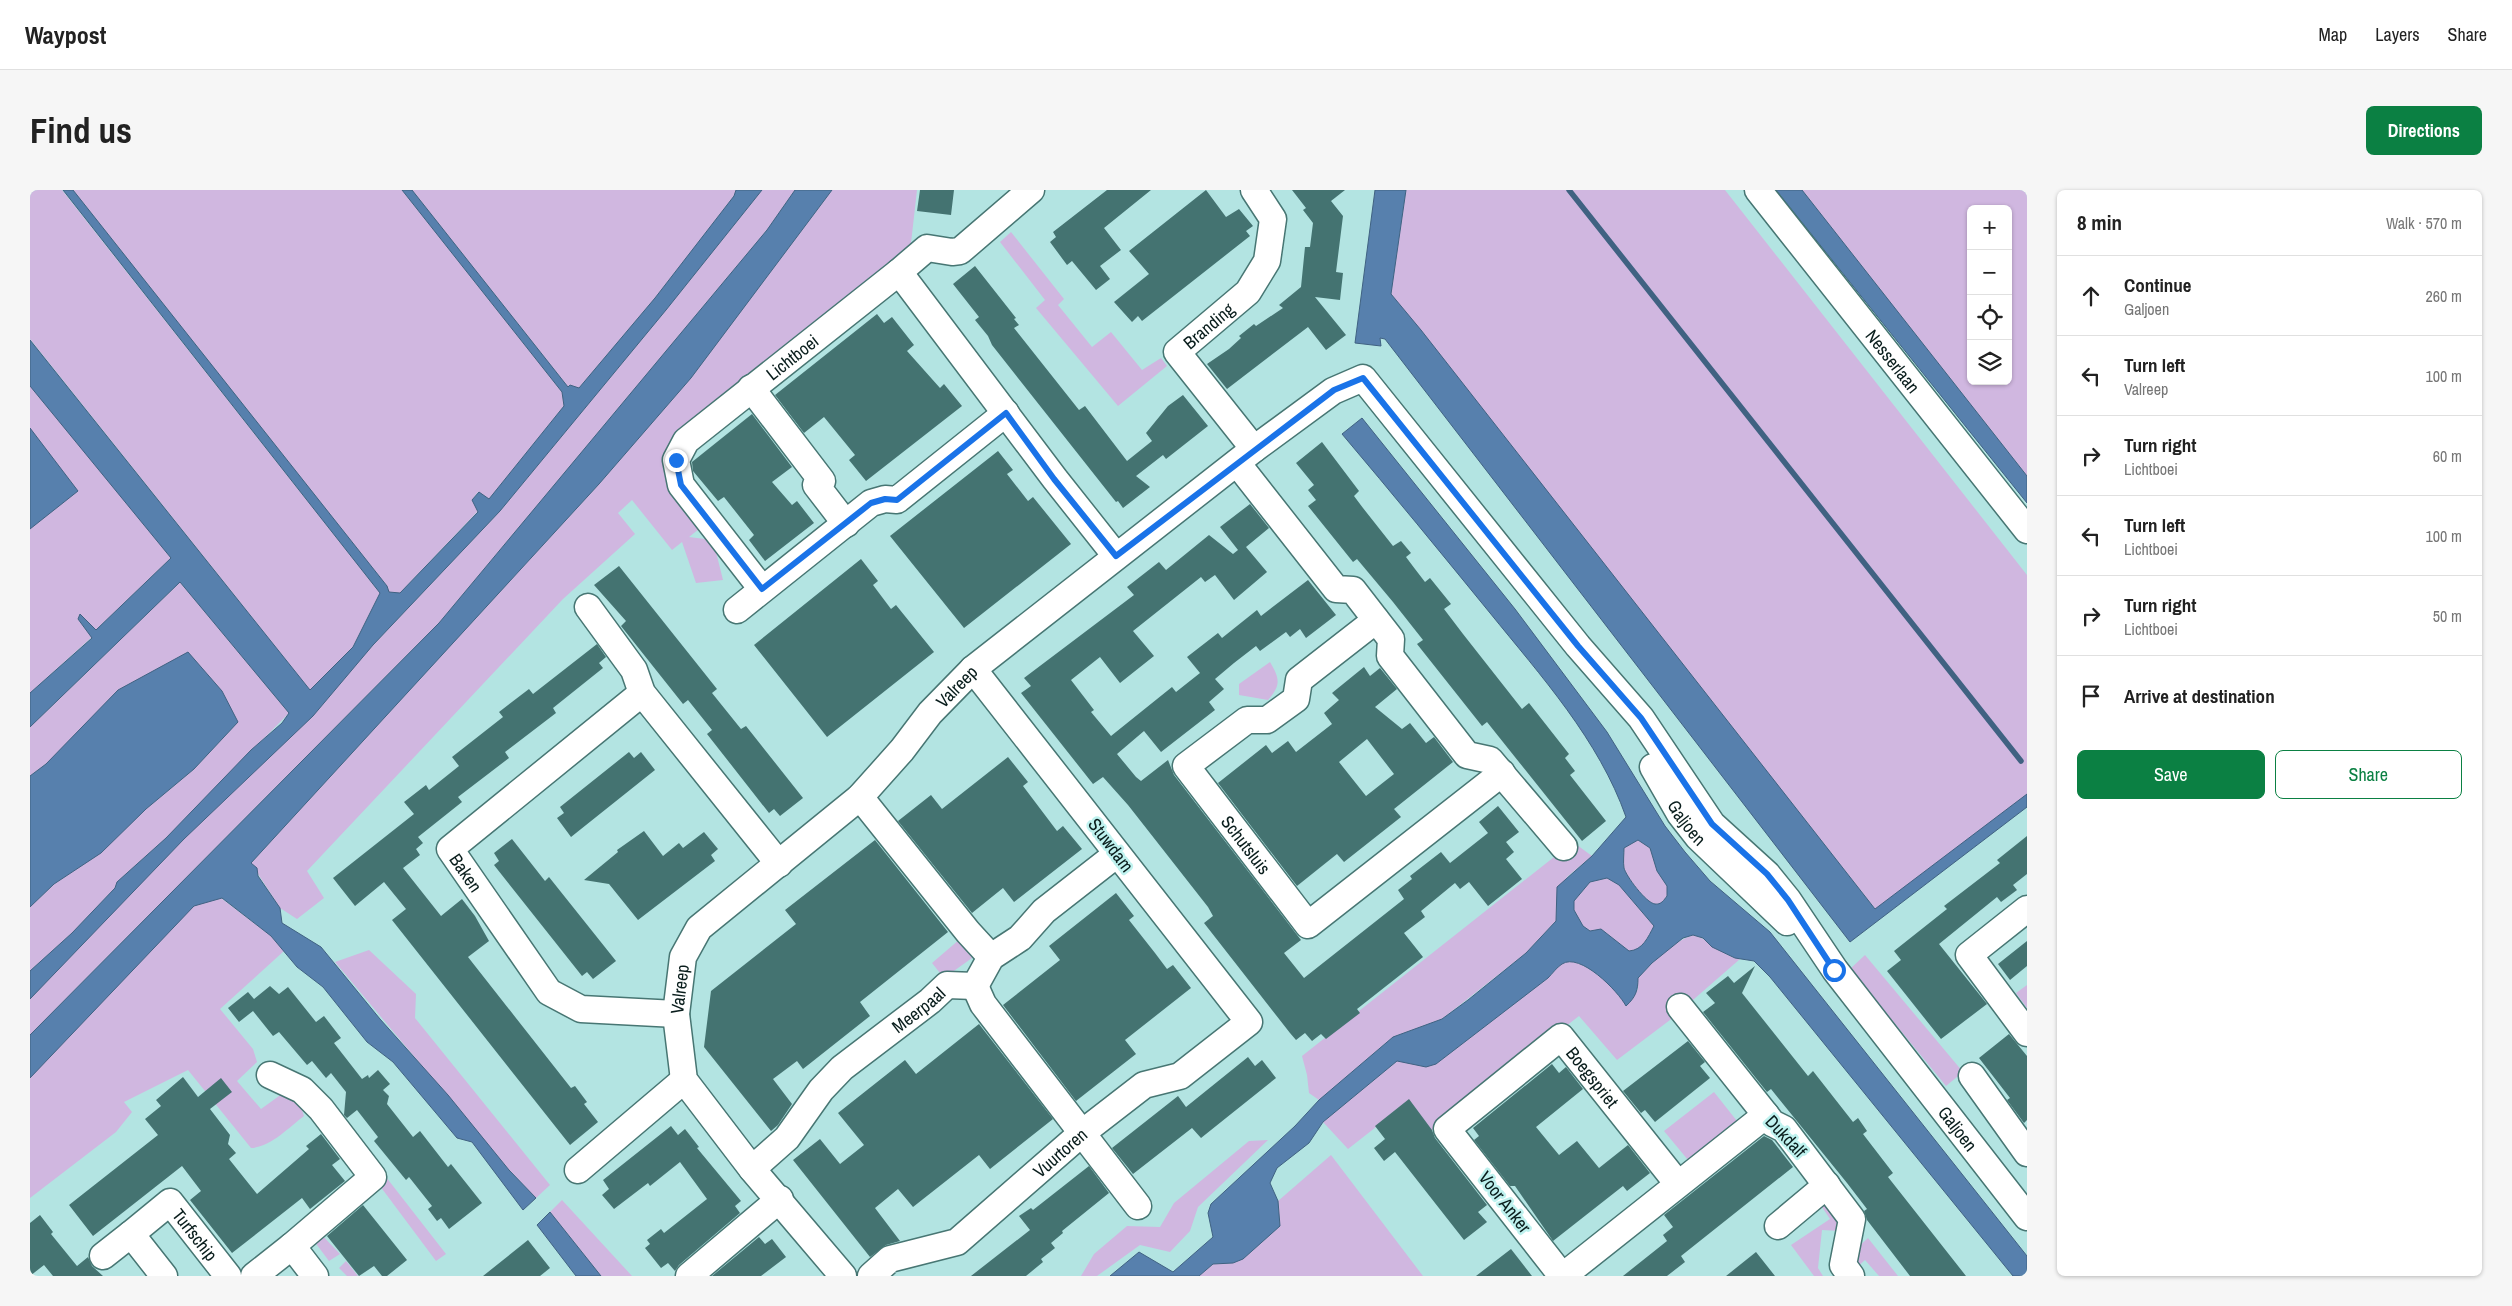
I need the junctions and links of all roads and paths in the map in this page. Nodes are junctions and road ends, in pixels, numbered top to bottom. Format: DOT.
graph roads {
  1 [pos="1031,190"];
  2 [pos="1254,190"];
  3 [pos="1758,190"];
  4 [pos="899,272"];
  5 [pos="1363,378"];
  6 [pos="751,388"];
  7 [pos="1006,413"];
  8 [pos="1246,456"];
  9 [pos="846,524"];
  10 [pos="2027,530"];
  11 [pos="1116,556"];
  12 [pos="762,589"];
  13 [pos="588,607"];
  14 [pos="737,610"];
  15 [pos="1376,620"];
  16 [pos="973,669"];
  17 [pos="642,693"];
  18 [pos="1502,773"];
  19 [pos="860,797"];
  20 [pos="1564,847"];
  21 [pos="1117,854"];
  22 [pos="779,864"];
  23 [pos="2027,909"];
  24 [pos="991,957"];
  25 [pos="975,986"];
  26 [pos="1680,1007"];
  27 [pos="676,1014"];
  28 [pos="1249,1022"];
  29 [pos="2027,1033"];
  30 [pos="270,1074"];
  31 [pos="1972,1076"];
  32 [pos="684,1080"];
  33 [pos="1766,1115"];
  34 [pos="1447,1129"];
  35 [pos="1082,1133"];
  36 [pos="2027,1153"];
  37 [pos="752,1169"];
  38 [pos="578,1170"];
  39 [pos="1678,1184"];
  40 [pos="1827,1185"];
  41 [pos="780,1199"];
  42 [pos="1138,1206"];
  43 [pos="2027,1217"];
  44 [pos="1778,1226"];
  45 [pos="131,1234"];
  46 [pos="292,1246"];
  47 [pos="103,1256"];
  48 [pos="164,1276"];
  49 [pos="228,1276"];
  50 [pos="254,1276"];
  51 [pos="315,1276"];
  52 [pos="689,1276"];
  53 [pos="843,1276"];
  54 [pos="871,1276"];
  55 [pos="1563,1276"];
  56 [pos="1851,1276"];
  1 -- 4 [label="street"];
  2 -- 8 [label="street, Branding"];
  3 -- 10 [label="street, Nesserlaan"];
  4 -- 6 [label="street, Lichtboei"];
  4 -- 7 [label="street"];
  5 -- 8 [label="street, Valreep"];
  5 -- 43 [label="street, Galjoen"];
  6 -- 9 [label="street"];
  6 -- 12 [label="street, Lichtboei"];
  7 -- 9 [label="street"];
  7 -- 11 [label="street"];
  8 -- 11 [label="street, Valreep"];
  8 -- 15 [label="street"];
  9 -- 12 [label="street"];
  11 -- 16 [label="street, Valreep"];
  12 -- 14 [label="street"];
  13 -- 17 [label="street"];
  15 -- 18 [label="street"];
  15 -- 18 [label="street, Schutsluis"];
  16 -- 19 [label="street, Valreep"];
  16 -- 21 [label="street, Stuwdam"];
  17 -- 22 [label="street"];
  17 -- 27 [label="street, Baken"];
  18 -- 20 [label="street"];
  19 -- 22 [label="street, Valreep"];
  19 -- 24 [label="street"];
  21 -- 24 [label="street"];
  21 -- 28 [label="street, Stuwdam"];
  22 -- 27 [label="street, Valreep"];
  23 -- 29 [label="street"];
  24 -- 25 [label="street"];
  25 -- 35 [label="street"];
  25 -- 37 [label="street, Meerpaal"];
  26 -- 33 [label="street, Dukdalf"];
  27 -- 32 [label="street, Valreep"];
  28 -- 35 [label="street, Vuurtoren"];
  30 -- 46 [label="street"];
  31 -- 36 [label="street"];
  32 -- 37 [label="street"];
  32 -- 38 [label="street"];
  33 -- 39 [label="street"];
  33 -- 40 [label="street, Dukdalf"];
  34 -- 39 [label="street, Boegspriet"];
  34 -- 55 [label="street, Voor Anker"];
  35 -- 42 [label="street"];
  35 -- 54 [label="street, Vuurtoren"];
  37 -- 41 [label="street"];
  39 -- 55 [label="street"];
  40 -- 44 [label="street"];
  40 -- 56 [label="street, Dukdalf"];
  41 -- 52 [label="street"];
  41 -- 53 [label="street"];
  45 -- 47 [label="street"];
  45 -- 48 [label="street"];
  45 -- 49 [label="street, Turfschip"];
  46 -- 50 [label="street"];
  46 -- 51 [label="street"];
}
